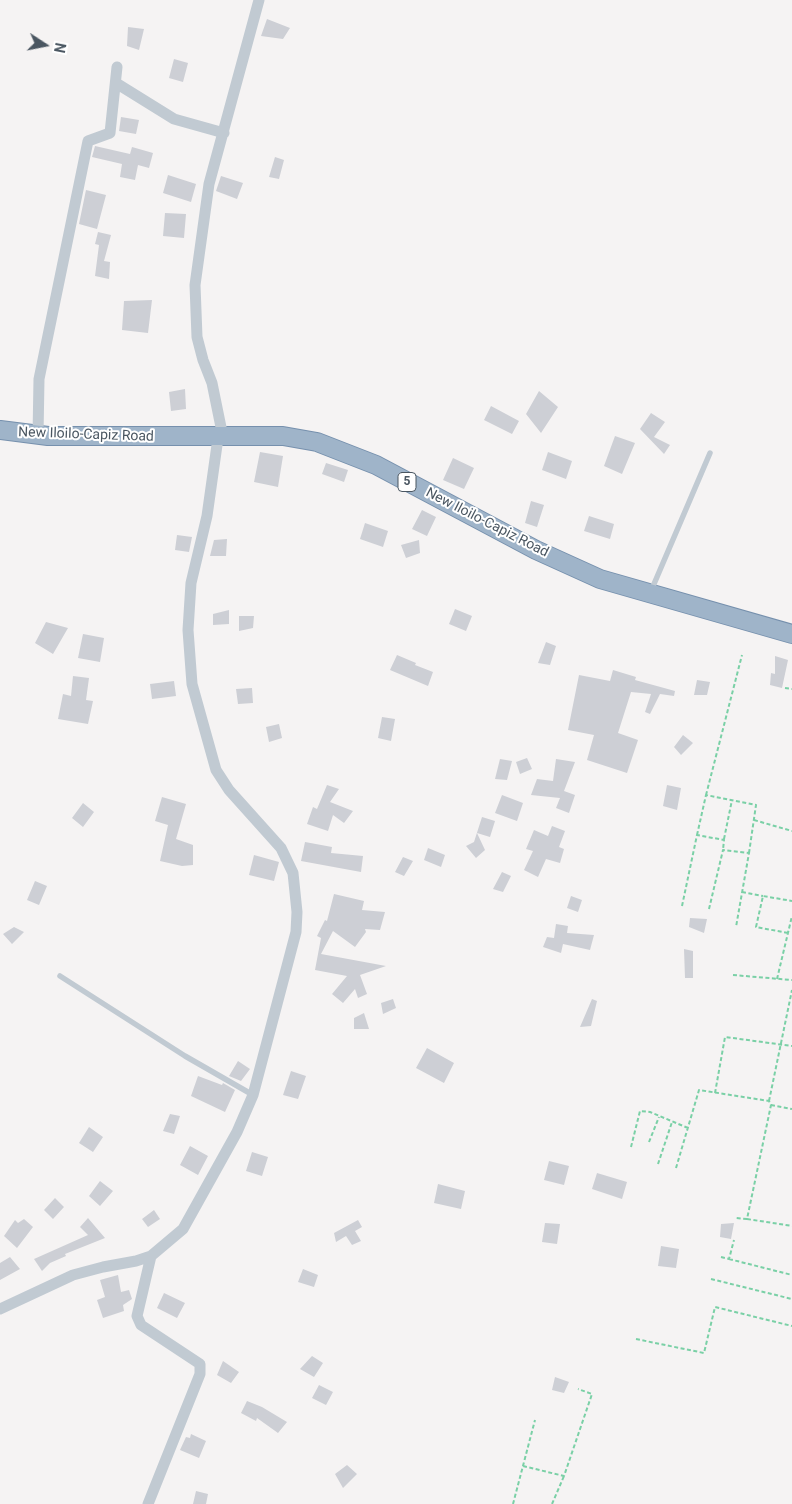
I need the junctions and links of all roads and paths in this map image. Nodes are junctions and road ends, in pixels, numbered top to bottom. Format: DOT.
graph roads {
  1 [pos="259,0"];
  2 [pos="117,67"];
  3 [pos="116,83"];
  4 [pos="224,133"];
  5 [pos="0,430"];
  6 [pos="38,436"];
  7 [pos="221,437"];
  8 [pos="710,453"];
  9 [pos="650,593"];
  10 [pos="792,634"];
  11 [pos="742,656"];
  12 [pos="785,688"];
  13 [pos="792,689"];
  14 [pos="706,795"];
  15 [pos="732,800"];
  16 [pos="754,820"];
  17 [pos="792,831"];
  18 [pos="697,835"];
  19 [pos="724,840"];
  20 [pos="723,850"];
  21 [pos="749,853"];
  22 [pos="742,892"];
  23 [pos="764,896"];
  24 [pos="792,901"];
  25 [pos="682,906"];
  26 [pos="709,909"];
  27 [pos="792,916"];
  28 [pos="736,927"];
  29 [pos="788,934"];
  30 [pos="733,975"];
  31 [pos="60,976"];
  32 [pos="777,979"];
  33 [pos="792,980"];
  34 [pos="792,990"];
  35 [pos="780,1045"];
  36 [pos="792,1046"];
  37 [pos="715,1093"];
  38 [pos="253,1096"];
  39 [pos="769,1100"];
  40 [pos="771,1105"];
  41 [pos="792,1109"];
  42 [pos="659,1116"];
  43 [pos="672,1122"];
  44 [pos="688,1128"];
  45 [pos="648,1142"];
  46 [pos="630,1147"];
  47 [pos="658,1164"];
  48 [pos="676,1168"];
  49 [pos="736,1218"];
  50 [pos="747,1219"];
  51 [pos="792,1226"];
  52 [pos="734,1240"];
  53 [pos="151,1256"];
  54 [pos="720,1256"];
  55 [pos="729,1259"];
  56 [pos="792,1275"];
  57 [pos="711,1279"];
  58 [pos="792,1299"];
  59 [pos="0,1309"];
  60 [pos="792,1326"];
  61 [pos="636,1339"];
  62 [pos="578,1389"];
  63 [pos="535,1420"];
  64 [pos="523,1466"];
  65 [pos="564,1476"];
  66 [pos="148,1504"];
  67 [pos="513,1504"];
  68 [pos="552,1504"];
  1 -- 4 [label="street"];
  2 -- 3 [label="street"];
  3 -- 4 [label="street"];
  3 -- 6 [label="street"];
  4 -- 7 [label="street"];
  5 -- 6 [label="highway, New Iloilo-Capiz Road / 5"];
  6 -- 7 [label="highway, New Iloilo-Capiz Road / 5"];
  7 -- 9 [label="highway, New Iloilo-Capiz Road / 5"];
  7 -- 38 [label="street"];
  8 -- 9 [label="lane"];
  9 -- 10 [label="highway, New Iloilo-Capiz Road / 5"];
  11 -- 14 [label="path"];
  12 -- 13 [label="path"];
  14 -- 15 [label="path"];
  14 -- 18 [label="path"];
  15 -- 16 [label="path"];
  15 -- 19 [label="path"];
  16 -- 17 [label="path"];
  16 -- 21 [label="path"];
  18 -- 19 [label="path"];
  18 -- 25 [label="path"];
  19 -- 20 [label="path"];
  20 -- 21 [label="path"];
  20 -- 26 [label="path"];
  21 -- 22 [label="path"];
  22 -- 23 [label="path"];
  22 -- 28 [label="path"];
  23 -- 24 [label="path"];
  23 -- 29 [label="path"];
  27 -- 29 [label="path"];
  29 -- 32 [label="path"];
  30 -- 32 [label="path"];
  31 -- 38 [label="lane"];
  32 -- 33 [label="path"];
  34 -- 35 [label="path"];
  35 -- 36 [label="path"];
  35 -- 37 [label="path"];
  35 -- 39 [label="path"];
  37 -- 39 [label="path"];
  37 -- 44 [label="path"];
  38 -- 53 [label="street"];
  39 -- 40 [label="path"];
  40 -- 41 [label="path"];
  40 -- 50 [label="path"];
  42 -- 43 [label="path"];
  42 -- 45 [label="path"];
  42 -- 46 [label="path"];
  43 -- 44 [label="path"];
  43 -- 47 [label="path"];
  44 -- 48 [label="path"];
  49 -- 50 [label="path"];
  50 -- 51 [label="path"];
  52 -- 55 [label="path"];
  53 -- 59 [label="street"];
  53 -- 66 [label="street"];
  54 -- 55 [label="path"];
  55 -- 56 [label="path"];
  57 -- 58 [label="path"];
  60 -- 61 [label="path"];
  62 -- 65 [label="path"];
  63 -- 64 [label="path"];
  64 -- 65 [label="path"];
  64 -- 67 [label="path"];
  65 -- 68 [label="path"];
}
